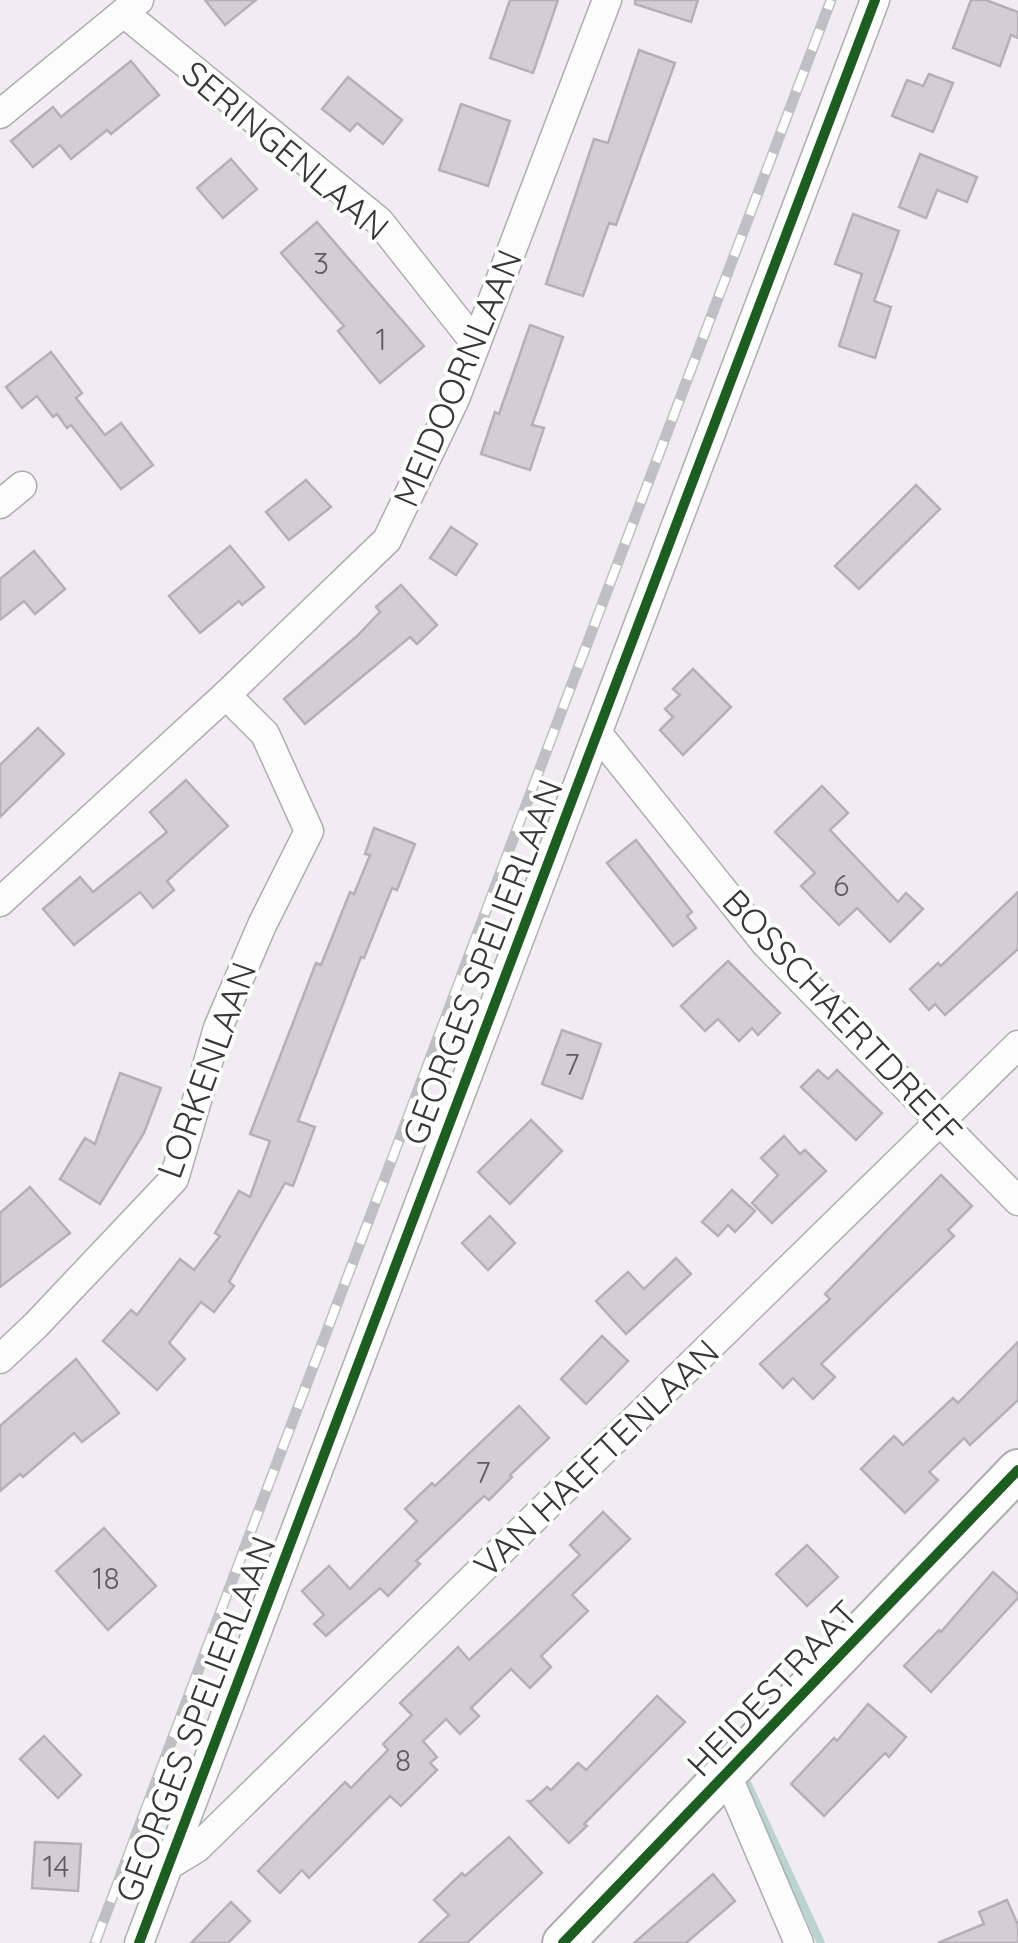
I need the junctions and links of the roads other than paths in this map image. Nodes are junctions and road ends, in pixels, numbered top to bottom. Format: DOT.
graph roads {
  1 [pos="607,0"];
  2 [pos="875,0"];
  3 [pos="132,6"];
  4 [pos="0,114"];
  5 [pos="476,344"];
  6 [pos="226,695"];
  7 [pos="598,734"];
  8 [pos="0,902"];
  9 [pos="1018,1045"];
  10 [pos="942,1121"];
  11 [pos="1018,1201"];
  12 [pos="0,1358"];
  13 [pos="1018,1470"];
  14 [pos="727,1775"];
  15 [pos="168,1865"];
  16 [pos="139,1943"];
  17 [pos="563,1943"];
  18 [pos="799,1943"];
  1 -- 5 [label="street, MEIDOORNLAAN"];
  2 -- 7 [label="street, GEORGES SPELIERLAAN"];
  3 -- 4 [label="street"];
  3 -- 5 [label="street, SERINGENLAAN"];
  5 -- 6 [label="street, MEIDOORNLAAN"];
  6 -- 8 [label="street, MEIDOORNLAAN"];
  6 -- 12 [label="street, LORKENLAAN"];
  7 -- 10 [label="street, BOSSCHAERTDREEF"];
  7 -- 15 [label="street, GEORGES SPELIERLAAN"];
  9 -- 10 [label="street, VAN HAEFTENLAAN"];
  10 -- 11 [label="street, BOSSCHAERTDREEF"];
  10 -- 15 [label="street, VAN HAEFTENLAAN"];
  13 -- 14 [label="street, HEIDESTRAAT"];
  14 -- 17 [label="street, HEIDESTRAAT"];
  14 -- 18 [label="street"];
  15 -- 16 [label="street, GEORGES SPELIERLAAN"];
}
